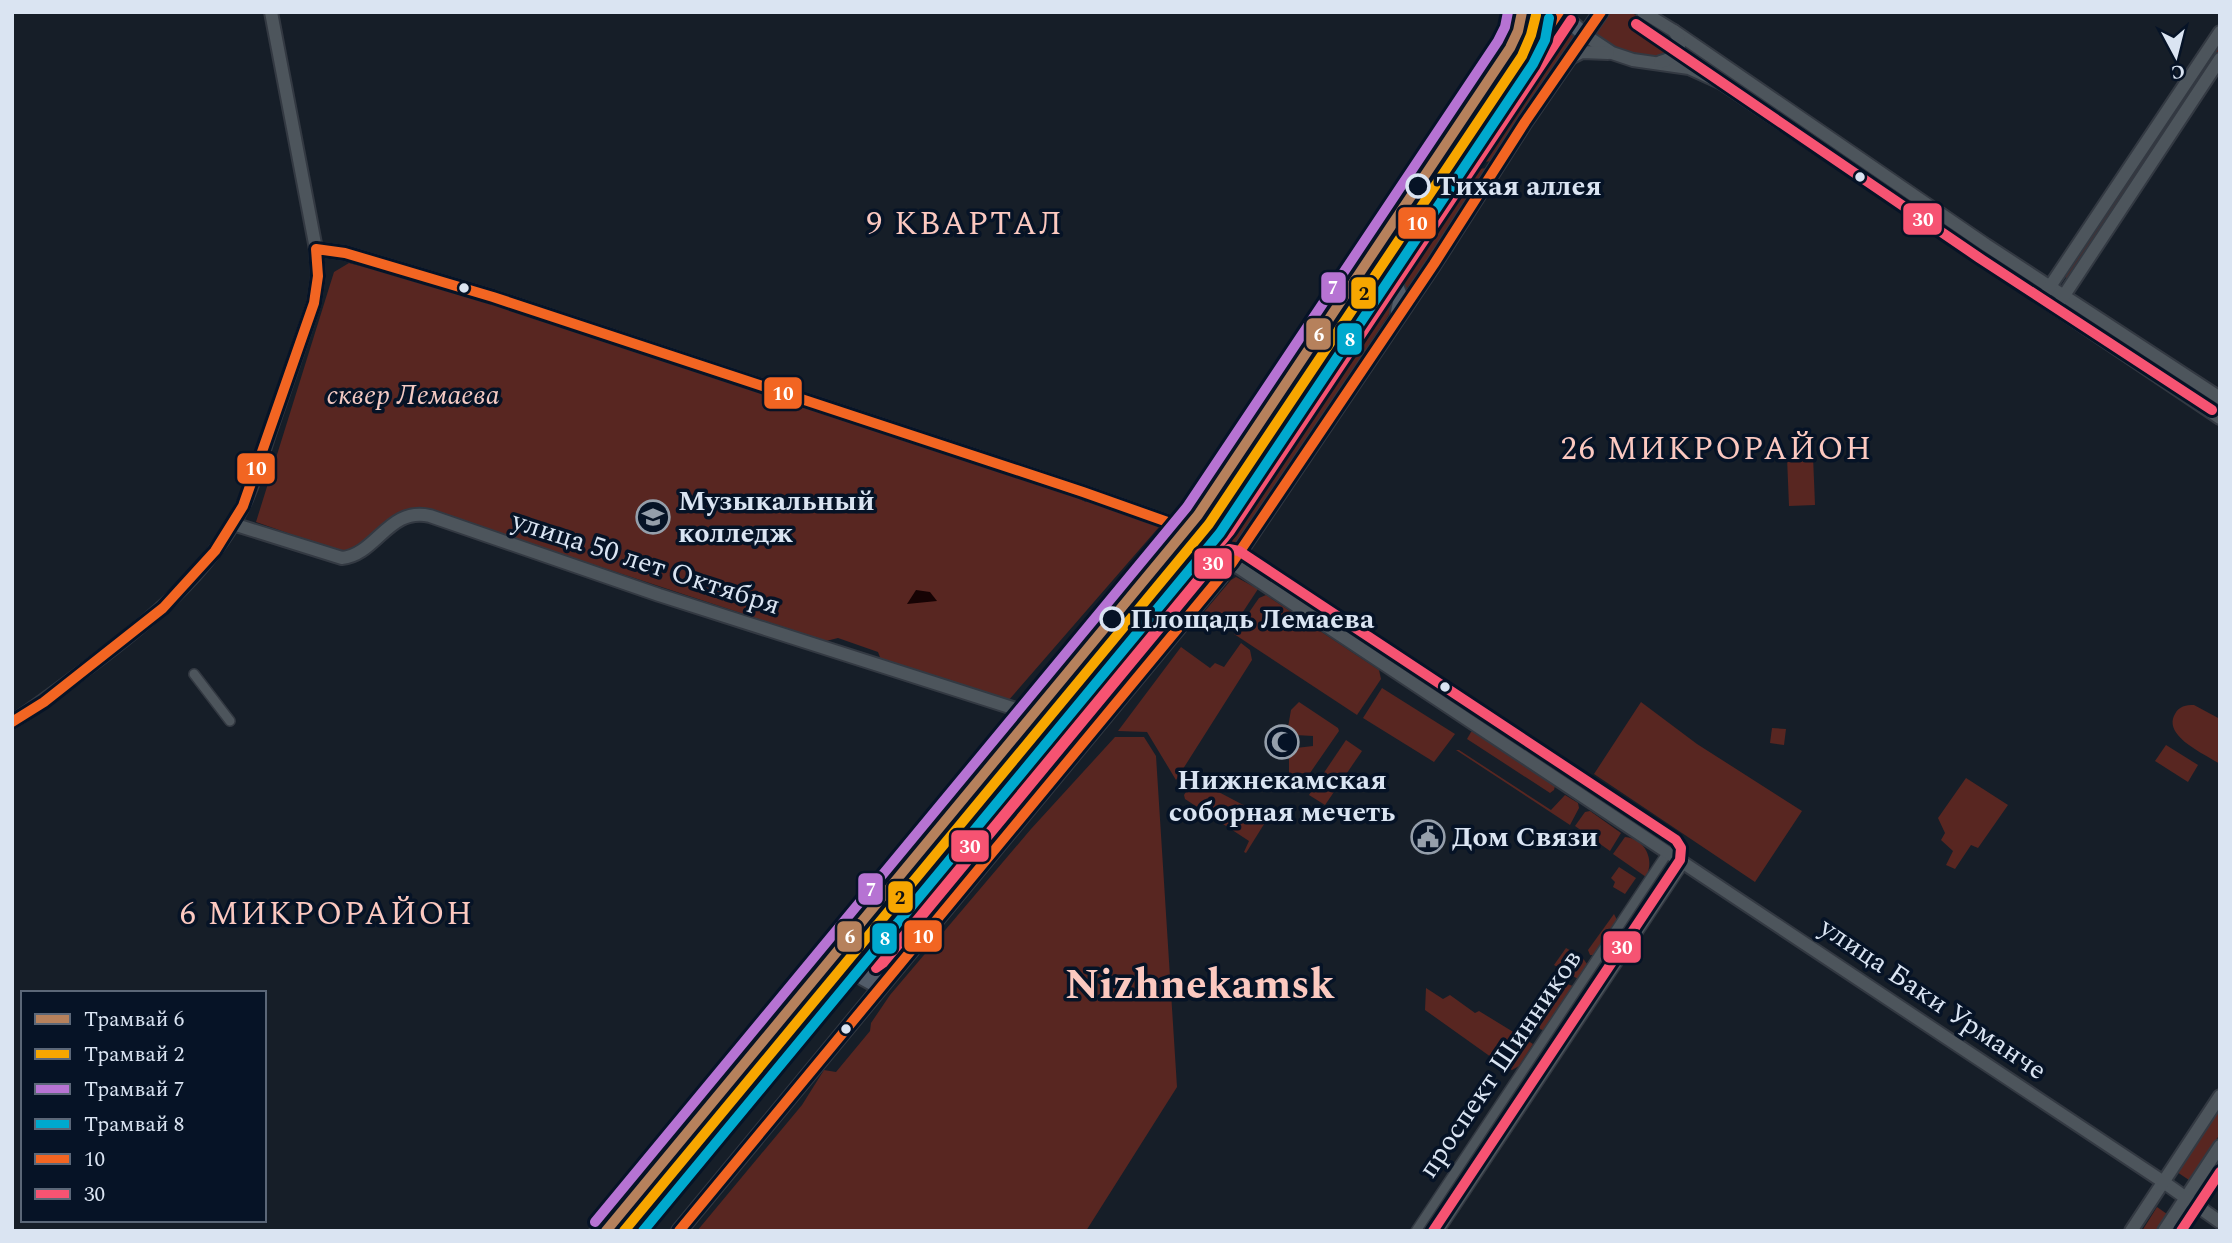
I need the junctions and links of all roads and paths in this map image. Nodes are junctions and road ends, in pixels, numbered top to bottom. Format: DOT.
graph roads {
  1 [pos="272,12"];
  2 [pos="1559,12"];
  3 [pos="1601,12"];
  4 [pos="1643,12"];
  5 [pos="1674,30"];
  6 [pos="2220,32"];
  7 [pos="1585,35"];
  8 [pos="1612,53"];
  9 [pos="1711,56"];
  10 [pos="1570,58"];
  11 [pos="2220,59"];
  12 [pos="1653,63"];
  13 [pos="1702,72"];
  14 [pos="316,248"];
  15 [pos="2049,286"];
  16 [pos="1370,293"];
  17 [pos="2064,295"];
  18 [pos="2041,300"];
  19 [pos="2055,309"];
  20 [pos="1397,317"];
  21 [pos="2220,398"];
  22 [pos="2220,418"];
  23 [pos="233,524"];
  24 [pos="1207,536"];
  25 [pos="1233,563"];
  26 [pos="194,674"];
  27 [pos="1022,711"];
  28 [pos="230,720"];
  29 [pos="12,722"];
  30 [pos="1049,728"];
  31 [pos="1668,852"];
  32 [pos="1684,863"];
  33 [pos="866,950"];
  34 [pos="892,974"];
  35 [pos="2218,1101"];
  36 [pos="2220,1146"];
  37 [pos="2162,1181"];
  38 [pos="2185,1198"];
  39 [pos="2220,1222"];
  40 [pos="594,1231"];
  41 [pos="634,1231"];
  42 [pos="679,1231"];
  43 [pos="1416,1231"];
  44 [pos="1439,1231"];
  45 [pos="2131,1231"];
  46 [pos="2164,1231"];
  1 -- 14 [label="street"];
  2 -- 7 [label="main road"];
  2 -- 16 [label="main road"];
  3 -- 7 [label="main road"];
  4 -- 5 [label="street"];
  5 -- 9 [label="street"];
  5 -- 12 [label="street"];
  6 -- 15 [label="street"];
  7 -- 8 [label="street"];
  7 -- 10 [label="main road"];
  8 -- 10 [label="street"];
  8 -- 12 [label="street"];
  9 -- 13 [label="street"];
  9 -- 15 [label="street"];
  10 -- 20 [label="main road"];
  11 -- 17 [label="street"];
  12 -- 13 [label="street"];
  13 -- 18 [label="street"];
  14 -- 23 [label="street"];
  14 -- 24 [label="street"];
  15 -- 17 [label="street"];
  15 -- 18 [label="street"];
  16 -- 20 [label="main road"];
  16 -- 24 [label="main road"];
  17 -- 19 [label="street"];
  17 -- 21 [label="street"];
  18 -- 19 [label="street"];
  19 -- 22 [label="street"];
  20 -- 25 [label="main road"];
  23 -- 27 [label="street, улица 50 лет Октября"];
  23 -- 29 [label="street"];
  24 -- 30 [label="main road"];
  25 -- 31 [label="street, улица Баки Урманче"];
  25 -- 34 [label="main road"];
  26 -- 28 [label="street"];
  27 -- 30 [label="street, улица 50 лет Октября"];
  27 -- 40 [label="street"];
  30 -- 33 [label="main road"];
  31 -- 32 [label="street, улица Баки Урманче"];
  31 -- 43 [label="street, проспект Шинников"];
  32 -- 37 [label="street, улица Баки Урманче"];
  32 -- 44 [label="street, проспект Шинников"];
  33 -- 34 [label="main road"];
  33 -- 41 [label="main road"];
  34 -- 42 [label="main road"];
  35 -- 37 [label="street"];
  36 -- 38 [label="street"];
  37 -- 38 [label="street, улица Баки Урманче"];
  37 -- 45 [label="street"];
  38 -- 39 [label="street, улица Баки Урманче"];
  38 -- 46 [label="street"];
}
